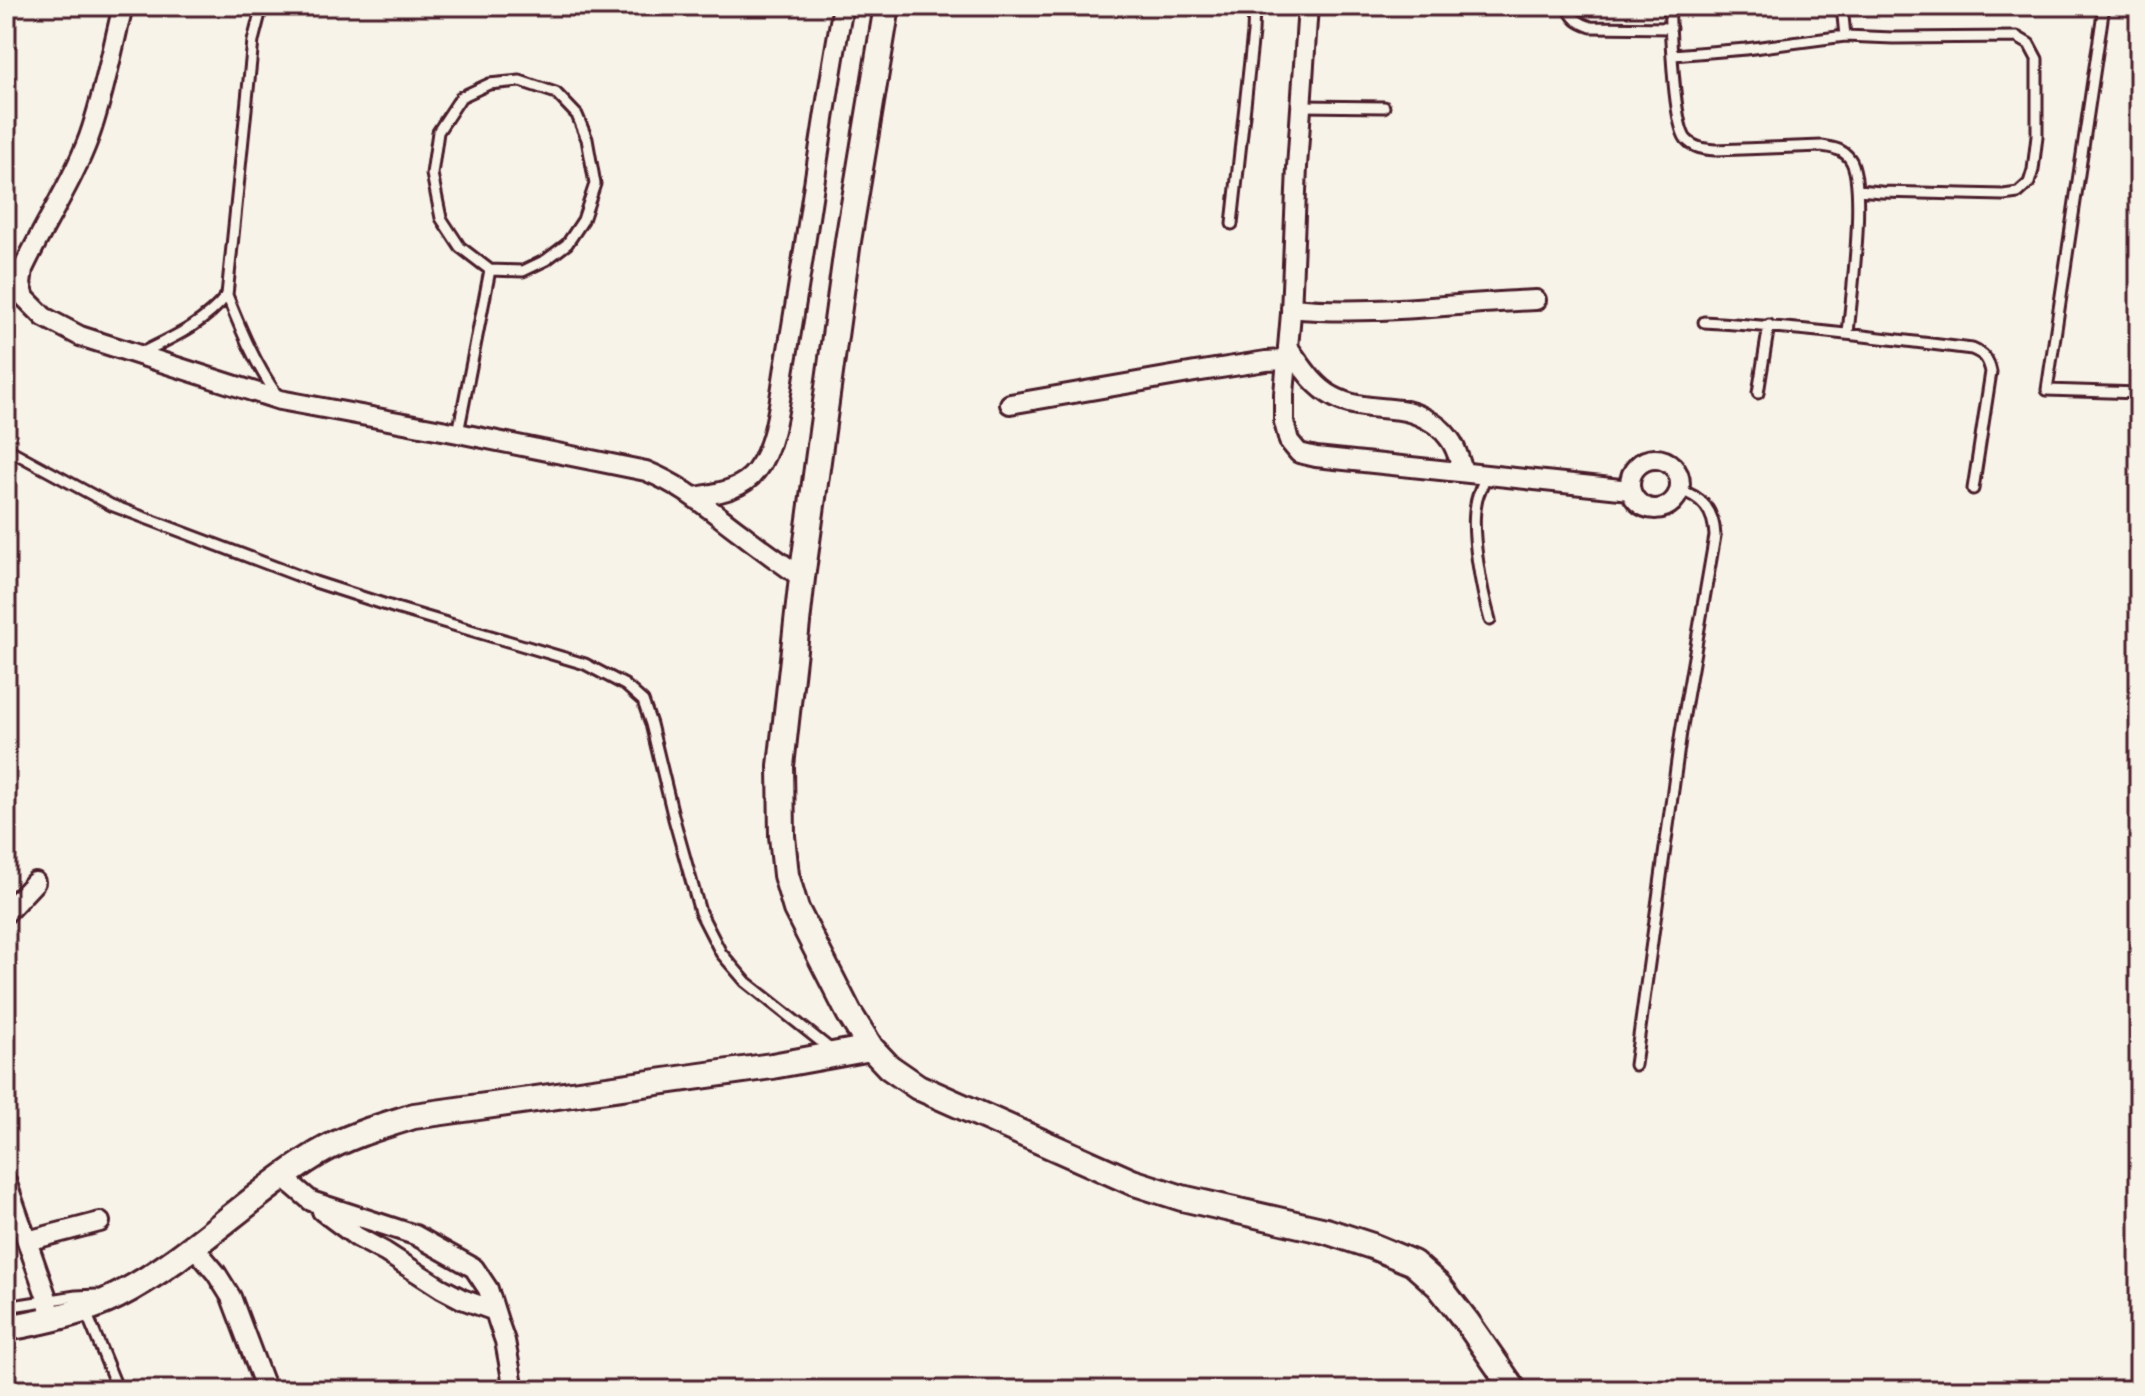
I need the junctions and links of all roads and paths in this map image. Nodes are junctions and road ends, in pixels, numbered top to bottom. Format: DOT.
graph roads {
  1 [pos="123,6"];
  2 [pos="262,6"];
  3 [pos="843,6"];
  4 [pos="887,6"];
  5 [pos="1254,6"];
  6 [pos="1308,6"];
  7 [pos="1568,6"];
  8 [pos="1669,6"];
  9 [pos="1842,6"];
  10 [pos="2104,6"];
  11 [pos="1671,28"];
  12 [pos="1845,36"];
  13 [pos="1673,55"];
  14 [pos="1302,106"];
  15 [pos="1384,107"];
  16 [pos="1858,190"];
  17 [pos="1232,224"];
  18 [pos="490,270"];
  19 [pos="227,295"];
  20 [pos="1536,300"];
  21 [pos="1291,308"];
  22 [pos="1704,322"];
  23 [pos="1769,325"];
  24 [pos="1848,333"];
  25 [pos="1287,354"];
  26 [pos="137,355"];
  27 [pos="1758,393"];
  28 [pos="2139,393"];
  29 [pos="280,400"];
  30 [pos="1010,404"];
  31 [pos="458,433"];
  32 [pos="6,448"];
  33 [pos="1463,471"];
  34 [pos="1487,474"];
  35 [pos="1973,489"];
  36 [pos="1630,490"];
  37 [pos="1679,490"];
  38 [pos="696,497"];
  39 [pos="802,578"];
  40 [pos="1490,620"];
  41 [pos="35,882"];
  42 [pos="6,913"];
  43 [pos="871,1048"];
  44 [pos="838,1054"];
  45 [pos="1635,1065"];
  46 [pos="283,1177"];
  47 [pos="6,1181"];
  48 [pos="311,1201"];
  49 [pos="100,1222"];
  50 [pos="27,1241"];
  51 [pos="194,1247"];
  52 [pos="116,1297"];
  53 [pos="6,1307"];
  54 [pos="85,1309"];
  55 [pos="50,1310"];
  56 [pos="495,1311"];
  57 [pos="6,1328"];
  58 [pos="118,1390"];
  59 [pos="266,1390"];
  60 [pos="514,1390"];
  61 [pos="1514,1390"];
  1 -- 26 [label="street"];
  2 -- 19 [label="lane"];
  3 -- 38 [label="street"];
  4 -- 39 [label="street"];
  5 -- 17 [label="lane"];
  6 -- 14 [label="street"];
  7 -- 11 [label="lane"];
  8 -- 11 [label="lane"];
  9 -- 12 [label="lane"];
  10 -- 28 [label="lane"];
  11 -- 13 [label="lane"];
  12 -- 13 [label="lane"];
  12 -- 16 [label="lane"];
  13 -- 16 [label="lane"];
  14 -- 15 [label="lane"];
  14 -- 21 [label="street"];
  16 -- 24 [label="lane"];
  18 -- 18 [label="lane"];
  18 -- 31 [label="lane"];
  19 -- 26 [label="lane"];
  19 -- 29 [label="lane"];
  20 -- 21 [label="street"];
  21 -- 25 [label="street"];
  22 -- 23 [label="lane"];
  23 -- 24 [label="lane"];
  23 -- 27 [label="lane"];
  24 -- 35 [label="lane"];
  25 -- 30 [label="street"];
  25 -- 33 [label="street"];
  25 -- 33 [label="street"];
  26 -- 29 [label="street"];
  29 -- 31 [label="street"];
  31 -- 38 [label="street"];
  32 -- 44 [label="lane"];
  33 -- 34 [label="street"];
  34 -- 36 [label="street"];
  34 -- 40 [label="lane"];
  36 -- 37 [label="street"];
  36 -- 37 [label="street"];
  37 -- 45 [label="lane"];
  38 -- 39 [label="street"];
  39 -- 43 [label="street"];
  41 -- 42 [label="street"];
  43 -- 44 [label="street"];
  43 -- 61 [label="street"];
  44 -- 46 [label="street"];
  46 -- 48 [label="street"];
  46 -- 51 [label="street"];
  47 -- 50 [label="street"];
  48 -- 56 [label="street"];
  48 -- 56 [label="street"];
  49 -- 50 [label="street"];
  50 -- 55 [label="street"];
  51 -- 52 [label="street"];
  51 -- 59 [label="street"];
  52 -- 54 [label="street"];
  52 -- 55 [label="lane"];
  53 -- 55 [label="lane"];
  54 -- 55 [label="street"];
  54 -- 58 [label="lane"];
  55 -- 57 [label="street"];
  56 -- 60 [label="street"];
}
